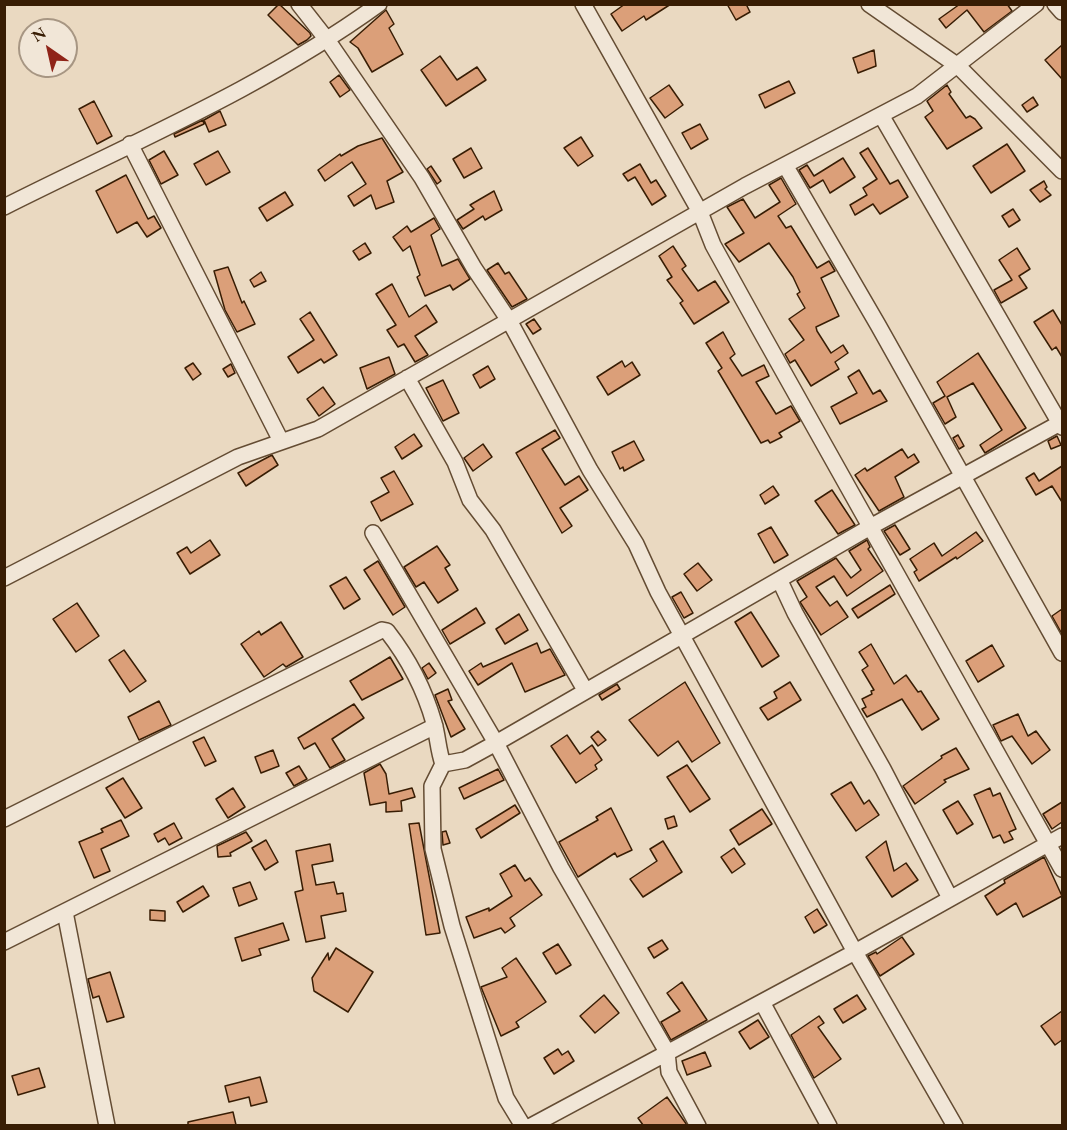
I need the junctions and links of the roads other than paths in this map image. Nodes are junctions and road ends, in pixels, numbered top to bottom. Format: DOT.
graph roads {
  1 [pos="299,4"];
  2 [pos="379,4"];
  3 [pos="583,4"];
  4 [pos="869,4"];
  5 [pos="1036,4"];
  6 [pos="1055,4"];
  7 [pos="1062,12"];
  8 [pos="328,41"];
  9 [pos="958,66"];
  10 [pos="881,115"];
  11 [pos="130,144"];
  12 [pos="785,165"];
  13 [pos="1062,171"];
  14 [pos="4,207"];
  15 [pos="700,212"];
  16 [pos="510,322"];
  17 [pos="406,378"];
  18 [pos="1062,424"];
  19 [pos="281,441"];
  20 [pos="963,474"];
  21 [pos="872,526"];
  22 [pos="373,533"];
  23 [pos="4,578"];
  24 [pos="780,581"];
  25 [pos="682,635"];
  26 [pos="1062,653"];
  27 [pos="585,690"];
  28 [pos="435,726"];
  29 [pos="496,743"];
  30 [pos="443,764"];
  31 [pos="4,819"];
  32 [pos="1062,836"];
  33 [pos="1049,844"];
  34 [pos="1062,868"];
  35 [pos="950,898"];
  36 [pos="64,912"];
  37 [pos="4,942"];
  38 [pos="855,952"];
  39 [pos="762,1002"];
  40 [pos="667,1052"];
  41 [pos="107,1125"];
  42 [pos="523,1125"];
  43 [pos="531,1125"];
  44 [pos="698,1125"];
  45 [pos="829,1125"];
  46 [pos="955,1125"];
  1 -- 8 [label="street"];
  2 -- 8 [label="street"];
  3 -- 15 [label="street"];
  4 -- 9 [label="street"];
  5 -- 9 [label="street"];
  6 -- 7 [label="street"];
  8 -- 11 [label="street"];
  8 -- 16 [label="street"];
  9 -- 10 [label="street"];
  9 -- 13 [label="street"];
  10 -- 12 [label="street"];
  10 -- 18 [label="street"];
  11 -- 14 [label="street"];
  11 -- 19 [label="street"];
  12 -- 15 [label="street"];
  12 -- 20 [label="street"];
  15 -- 16 [label="street"];
  15 -- 21 [label="street"];
  16 -- 17 [label="street"];
  16 -- 25 [label="street"];
  17 -- 19 [label="street"];
  17 -- 27 [label="street"];
  18 -- 20 [label="street"];
  19 -- 23 [label="street"];
  20 -- 21 [label="street"];
  20 -- 26 [label="street"];
  21 -- 24 [label="street"];
  21 -- 33 [label="street"];
  22 -- 29 [label="street"];
  24 -- 25 [label="street"];
  24 -- 35 [label="street"];
  25 -- 27 [label="street"];
  25 -- 38 [label="street"];
  27 -- 29 [label="street"];
  28 -- 30 [label="street"];
  28 -- 31 [label="street"];
  28 -- 36 [label="street"];
  29 -- 30 [label="street"];
  29 -- 40 [label="street"];
  30 -- 42 [label="street"];
  32 -- 33 [label="street"];
  33 -- 34 [label="street"];
  33 -- 35 [label="street"];
  35 -- 38 [label="street"];
  36 -- 37 [label="street"];
  36 -- 41 [label="street"];
  38 -- 39 [label="street"];
  38 -- 46 [label="street"];
  39 -- 40 [label="street"];
  39 -- 45 [label="street"];
  40 -- 43 [label="street"];
  40 -- 44 [label="street"];
}
